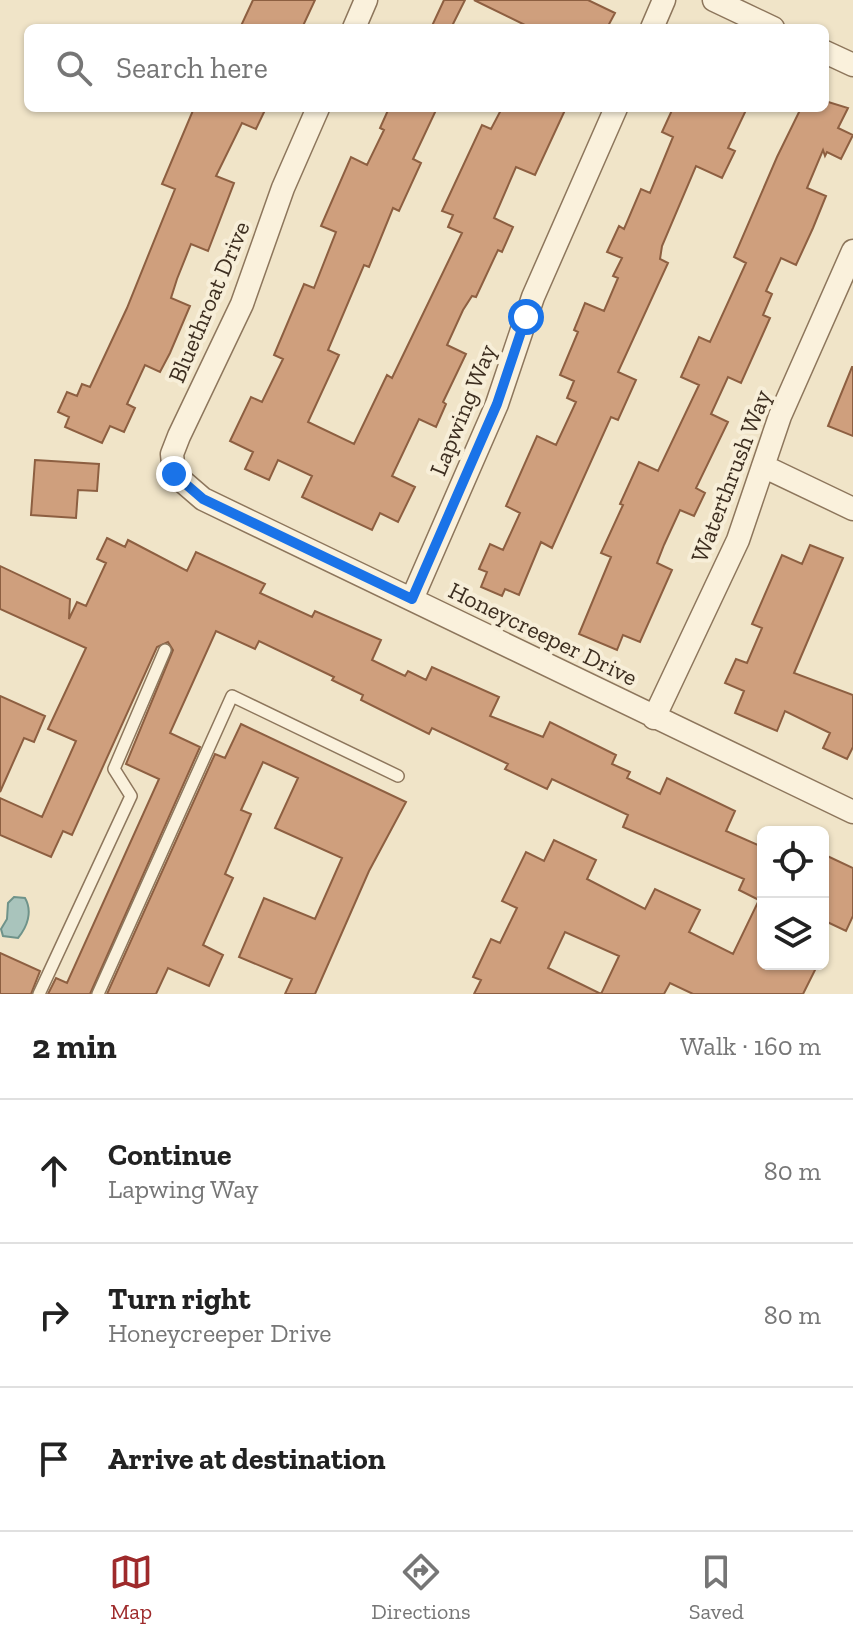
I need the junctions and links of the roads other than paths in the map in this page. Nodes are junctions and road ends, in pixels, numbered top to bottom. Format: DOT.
graph roads {
  1 [pos="366,0"];
  2 [pos="664,0"];
  3 [pos="714,0"];
  4 [pos="356,24"];
  5 [pos="654,24"];
  6 [pos="765,24"];
  7 [pos="829,54"];
  8 [pos="853,65"];
  9 [pos="316,112"];
  10 [pos="614,112"];
  11 [pos="853,251"];
  12 [pos="763,466"];
  13 [pos="174,474"];
  14 [pos="853,509"];
  15 [pos="412,599"];
  16 [pos="165,650"];
  17 [pos="654,718"];
  18 [pos="398,776"];
  19 [pos="853,812"];
  20 [pos="39,994"];
  21 [pos="98,994"];
  1 -- 4 [label="street"];
  2 -- 5 [label="street"];
  3 -- 6 [label="street"];
  7 -- 8 [label="street"];
  9 -- 13 [label="street, Bluethroat Drive"];
  10 -- 15 [label="street, Lapwing Way"];
  11 -- 12 [label="street, Waterthrush Way"];
  12 -- 14 [label="street"];
  12 -- 17 [label="street, Waterthrush Way"];
  13 -- 15 [label="street, Honeycreeper Drive"];
  15 -- 17 [label="street, Honeycreeper Drive"];
  16 -- 20 [label="lane"];
  17 -- 19 [label="street, Honeycreeper Drive"];
  18 -- 21 [label="lane"];
}
